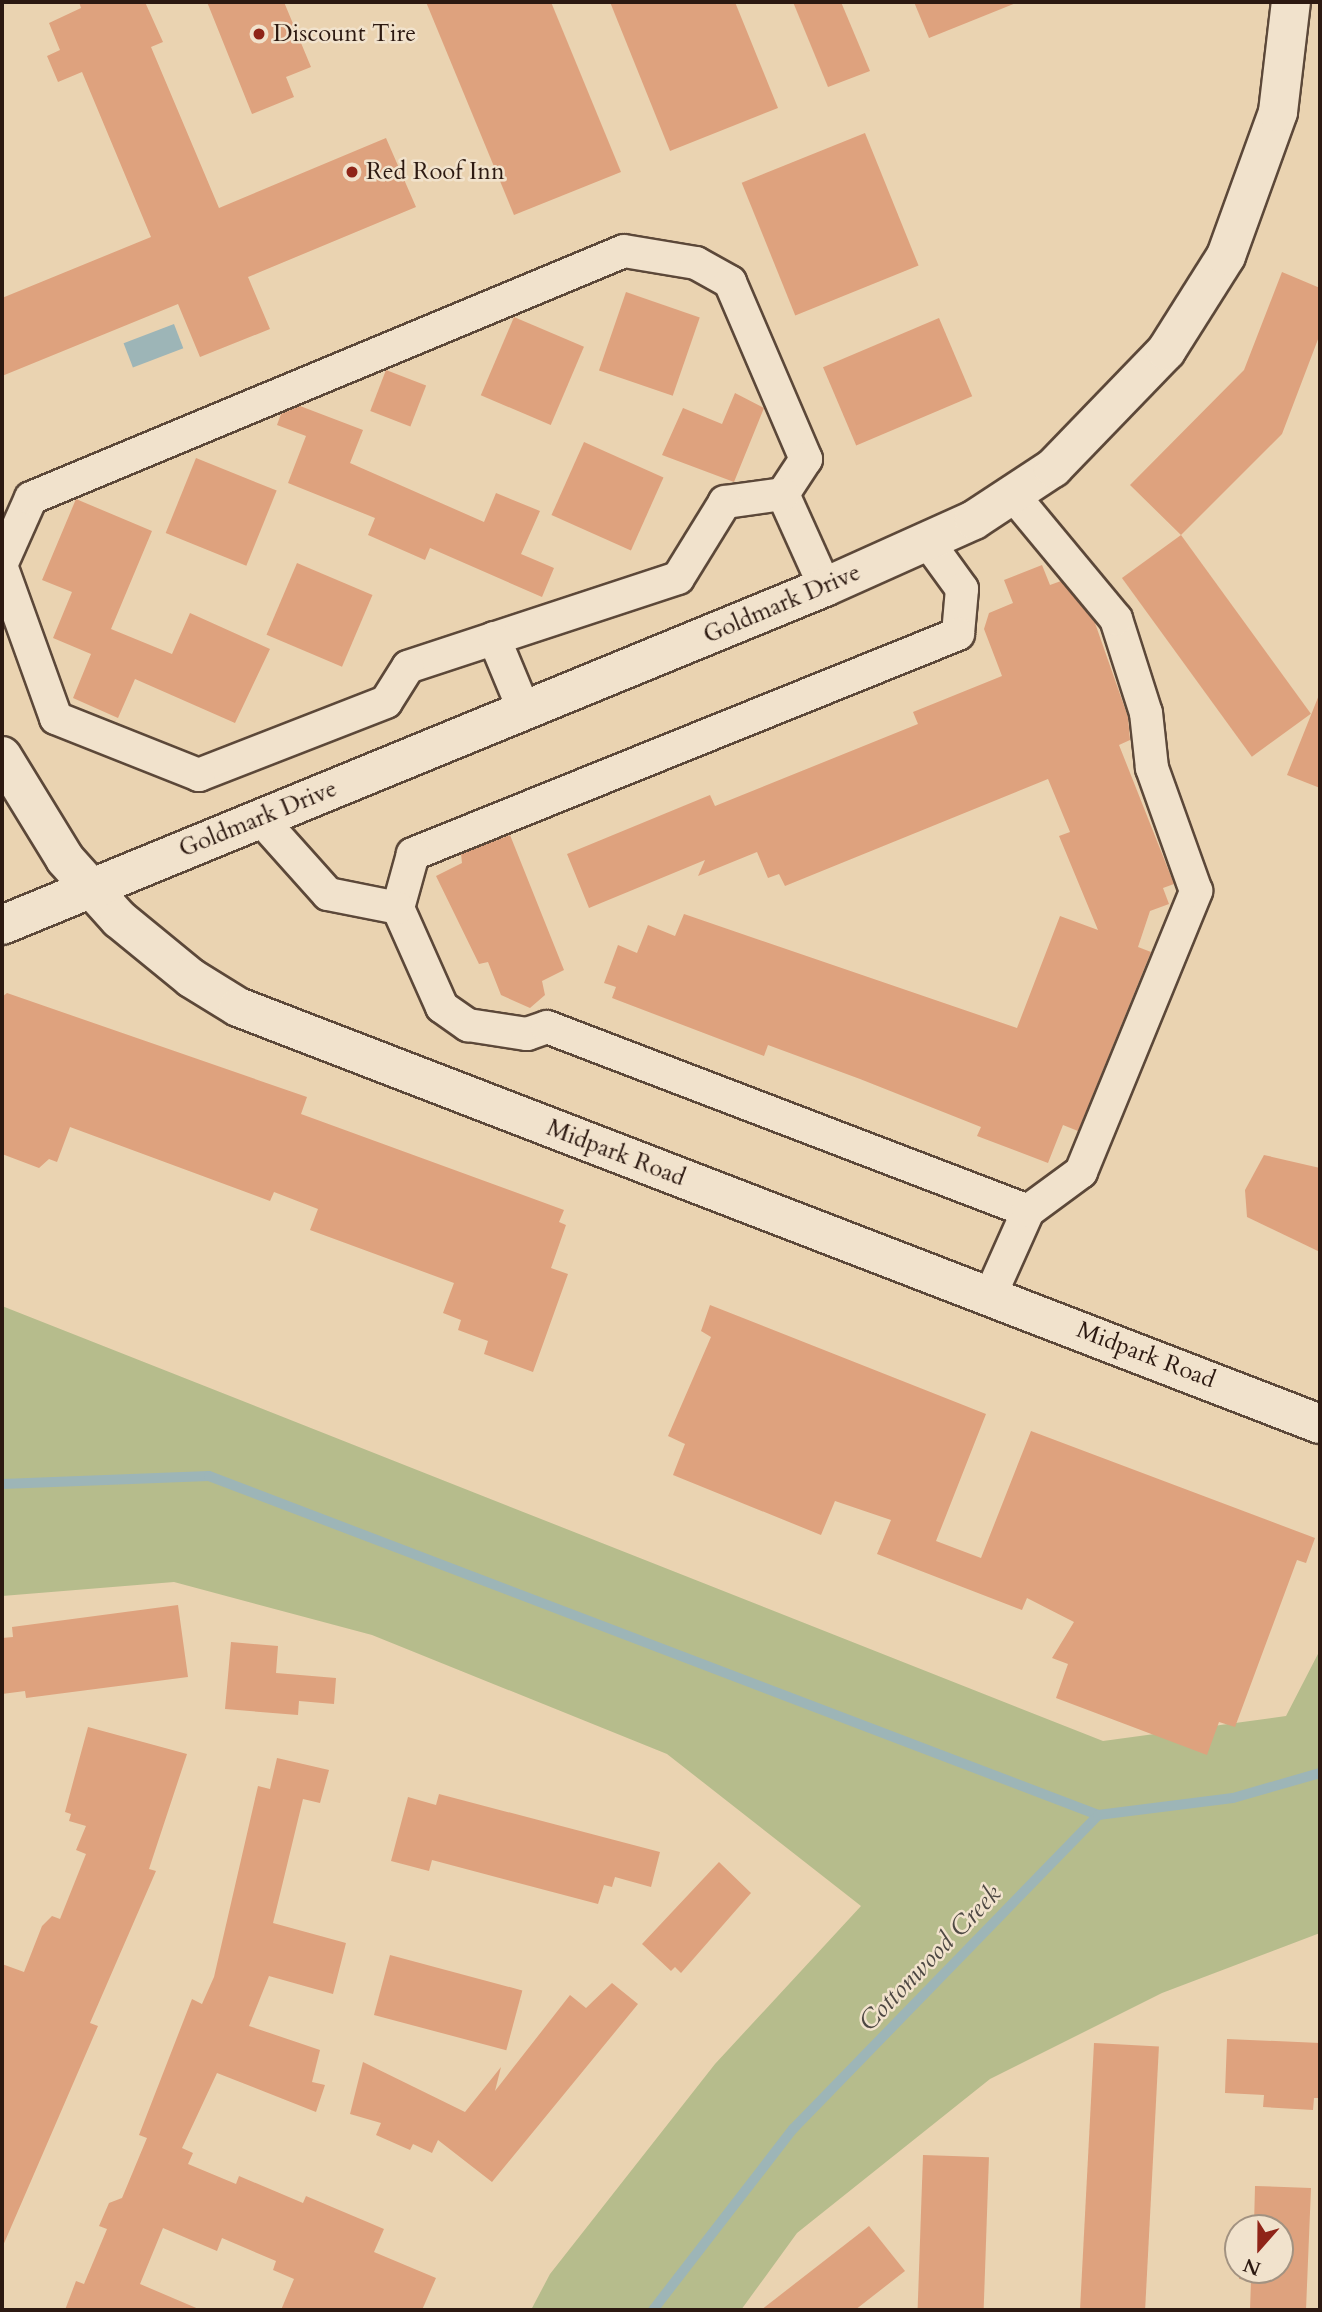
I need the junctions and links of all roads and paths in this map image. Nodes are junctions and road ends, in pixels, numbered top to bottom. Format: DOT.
graph roads {
  1 [pos="1291,2"];
  2 [pos="783,494"];
  3 [pos="1014,496"];
  4 [pos="928,542"];
  5 [pos="2,566"];
  6 [pos="825,587"];
  7 [pos="494,638"];
  8 [pos="524,710"];
  9 [pos="2,756"];
  10 [pos="260,818"];
  11 [pos="91,888"];
  12 [pos="385,905"];
  13 [pos="2,925"];
  14 [pos="1028,1211"];
  15 [pos="990,1296"];
  16 [pos="1320,1424"];
  1 -- 3 [label="street, Goldmark Drive"];
  2 -- 5 [label="street"];
  2 -- 6 [label="street"];
  2 -- 7 [label="street"];
  3 -- 4 [label="street, Goldmark Drive"];
  3 -- 14 [label="street"];
  4 -- 6 [label="street, Goldmark Drive"];
  4 -- 12 [label="street"];
  5 -- 7 [label="street"];
  6 -- 8 [label="street, Goldmark Drive"];
  7 -- 8 [label="street"];
  8 -- 10 [label="street, Goldmark Drive"];
  9 -- 11 [label="street, Midpark Road"];
  10 -- 11 [label="street, Goldmark Drive"];
  10 -- 12 [label="street"];
  11 -- 13 [label="street, Goldmark Drive"];
  11 -- 15 [label="street, Midpark Road"];
  12 -- 14 [label="street"];
  14 -- 15 [label="street"];
  15 -- 16 [label="street, Midpark Road"];
}
